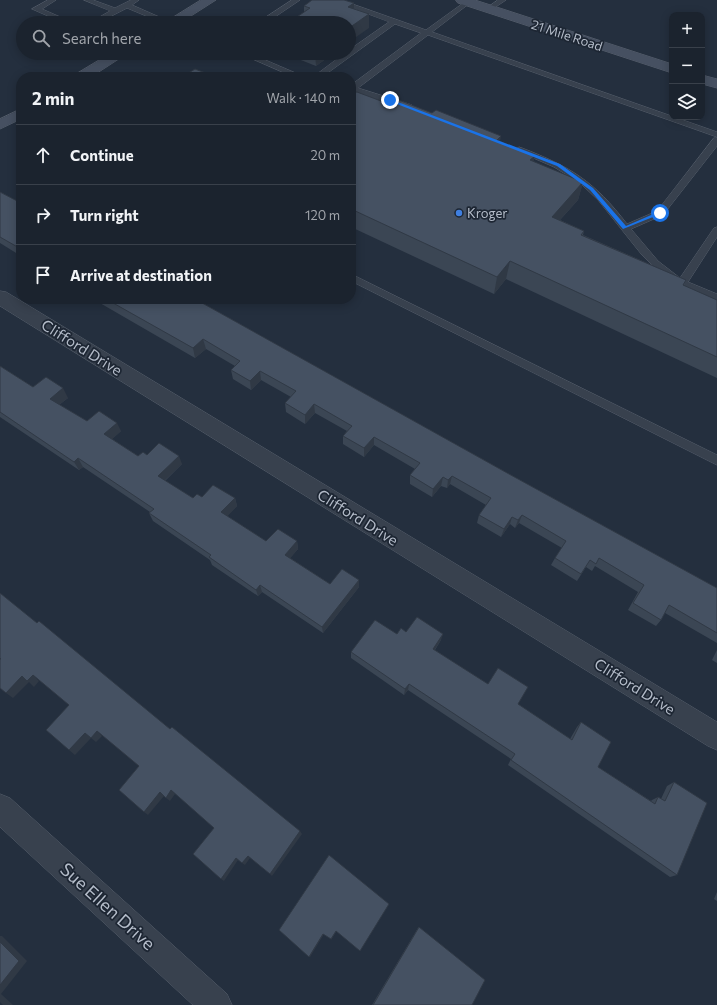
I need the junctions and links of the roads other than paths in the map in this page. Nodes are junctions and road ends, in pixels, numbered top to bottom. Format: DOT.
graph roads {
  1 [pos="53,0"];
  2 [pos="87,0"];
  3 [pos="136,0"];
  4 [pos="210,0"];
  5 [pos="297,0"];
  6 [pos="334,0"];
  7 [pos="503,0"];
  8 [pos="465,1"];
  9 [pos="126,5"];
  10 [pos="489,9"];
  11 [pos="115,11"];
  12 [pos="53,16"];
  13 [pos="106,16"];
  14 [pos="153,16"];
  15 [pos="182,16"];
  16 [pos="272,16"];
  17 [pos="394,22"];
  18 [pos="427,33"];
  19 [pos="356,49"];
  20 [pos="109,60"];
  21 [pos="260,60"];
  22 [pos="341,60"];
  23 [pos="669,68"];
  24 [pos="89,72"];
  25 [pos="290,72"];
  26 [pos="324,72"];
  27 [pos="705,80"];
  28 [pos="356,84"];
  29 [pos="717,84"];
  30 [pos="356,90"];
  31 [pos="417,110"];
  32 [pos="16,116"];
  33 [pos="0,125"];
  34 [pos="717,135"];
  35 [pos="717,140"];
  36 [pos="510,146"];
  37 [pos="625,228"];
  38 [pos="717,230"];
  39 [pos="356,280"];
  40 [pos="682,283"];
  41 [pos="0,297"];
  42 [pos="717,298"];
  43 [pos="717,460"];
  44 [pos="717,737"];
  45 [pos="0,808"];
  46 [pos="216,1005"];
  1 -- 12 [label="lane"];
  2 -- 11 [label="lane"];
  3 -- 9 [label="lane"];
  4 -- 15 [label="street"];
  5 -- 16 [label="lane"];
  6 -- 17 [label="lane"];
  7 -- 10 [label="lane"];
  8 -- 10 [label="street, 21 Mile Road"];
  8 -- 18 [label="lane"];
  9 -- 11 [label="lane"];
  9 -- 14 [label="lane"];
  10 -- 23 [label="street, 21 Mile Road"];
  11 -- 13 [label="lane"];
  17 -- 18 [label="lane"];
  17 -- 19 [label="lane"];
  18 -- 28 [label="lane"];
  18 -- 34 [label="lane"];
  20 -- 24 [label="street"];
  21 -- 25 [label="lane"];
  22 -- 26 [label="lane"];
  27 -- 29 [label="street"];
  30 -- 31 [label="lane"];
  32 -- 33 [label="street"];
  35 -- 37 [label="lane"];
  36 -- 37 [label="lane"];
  37 -- 40 [label="lane"];
  38 -- 40 [label="lane"];
  39 -- 43 [label="lane"];
  40 -- 42 [label="lane"];
  41 -- 44 [label="street, Clifford Drive"];
  45 -- 46 [label="street, Sue Ellen Drive"];
}
